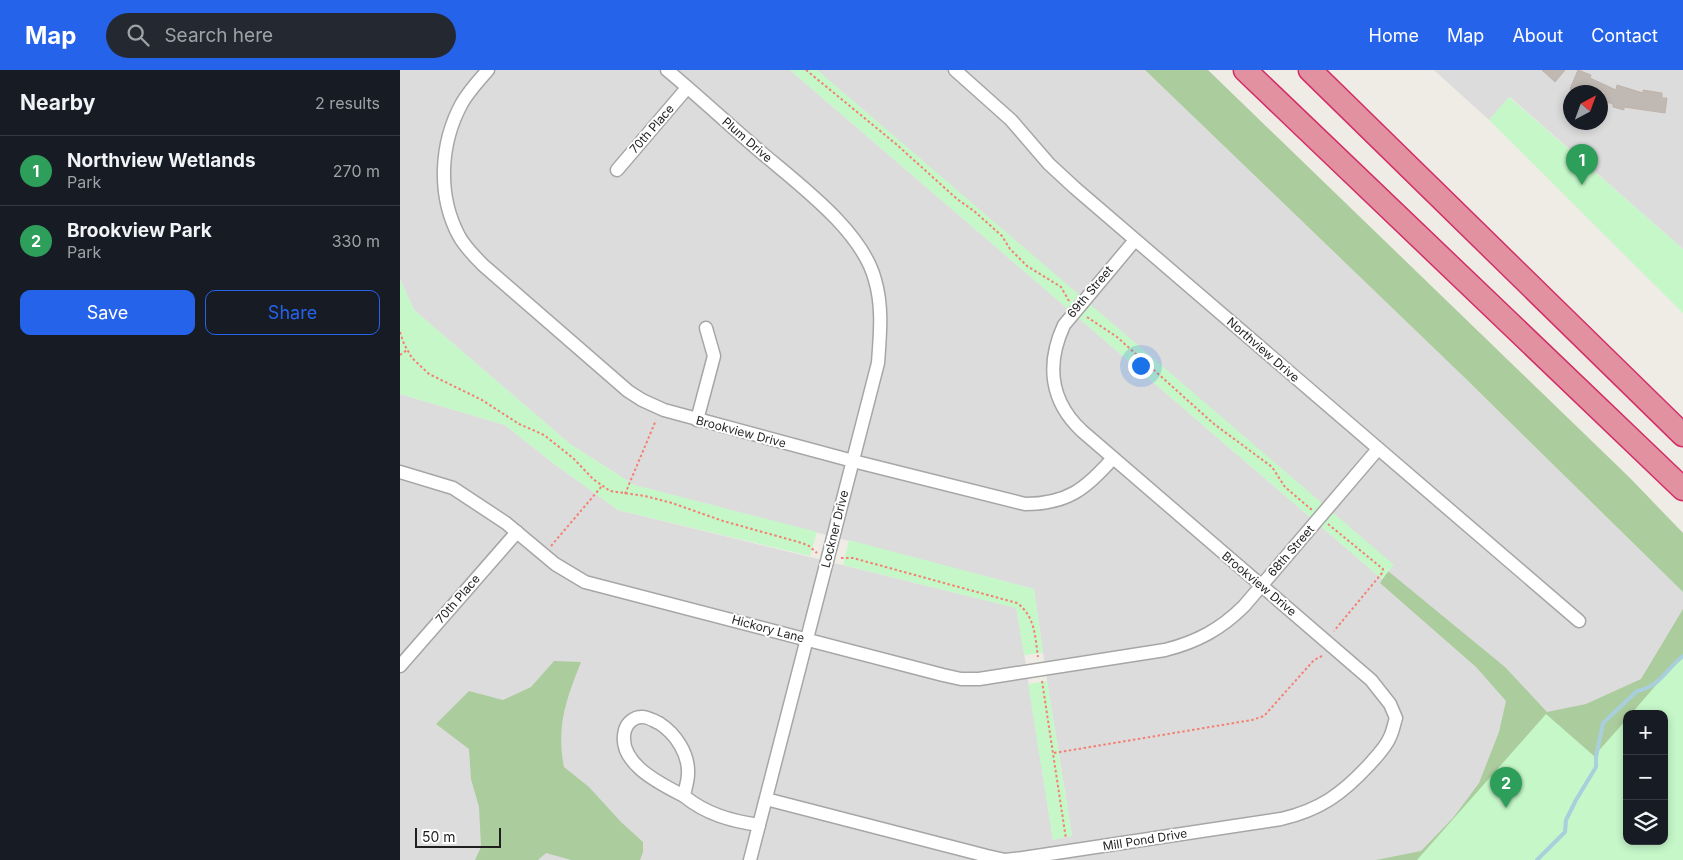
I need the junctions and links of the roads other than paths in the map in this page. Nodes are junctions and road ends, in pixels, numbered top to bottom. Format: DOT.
graph roads {
  1 [pos="488,70"];
  2 [pos="666,70"];
  3 [pos="955,70"];
  4 [pos="1246,70"];
  5 [pos="1310,70"];
  6 [pos="687,88"];
  7 [pos="616,170"];
  8 [pos="827,210"];
  9 [pos="1135,240"];
  10 [pos="706,328"];
  11 [pos="697,420"];
  12 [pos="1082,431"];
  13 [pos="1683,435"];
  14 [pos="1378,449"];
  15 [pos="1113,458"];
  16 [pos="853,461"];
  17 [pos="400,472"];
  18 [pos="1683,489"];
  19 [pos="517,532"];
  20 [pos="1261,586"];
  21 [pos="1579,621"];
  22 [pos="806,640"];
  23 [pos="1165,650"];
  24 [pos="400,666"];
  25 [pos="1396,718"];
  26 [pos="684,796"];
  27 [pos="766,799"];
  28 [pos="759,825"];
  29 [pos="750,860"];
  1 -- 11 [label="street, Brookview Drive"];
  2 -- 6 [label="street, Plum Drive"];
  3 -- 9 [label="street, Northview Drive"];
  4 -- 18 [label="highway"];
  5 -- 13 [label="highway"];
  6 -- 7 [label="street, 70th Place"];
  6 -- 8 [label="street, Plum Drive"];
  8 -- 16 [label="street, Lockner Drive"];
  9 -- 12 [label="street, 69th Street"];
  9 -- 14 [label="street, Northview Drive"];
  10 -- 11 [label="street"];
  11 -- 16 [label="street, Brookview Drive"];
  12 -- 15 [label="street, Brookview Drive"];
  14 -- 20 [label="street, 68th Street"];
  14 -- 21 [label="street, Northview Drive"];
  15 -- 16 [label="street, Brookview Drive"];
  15 -- 20 [label="street, Brookview Drive"];
  16 -- 22 [label="street, Lockner Drive"];
  17 -- 19 [label="street, Hickory Lane"];
  19 -- 22 [label="street, Hickory Lane"];
  19 -- 24 [label="street, 70th Place"];
  20 -- 23 [label="street, 68th Street"];
  20 -- 25 [label="street, Brookview Drive"];
  22 -- 23 [label="street, Hickory Lane"];
  22 -- 27 [label="street, Lockner Drive"];
  25 -- 27 [label="street, Mill Pond Drive"];
  26 -- 26 [label="street"];
  26 -- 28 [label="street"];
  27 -- 28 [label="street, Lockner Drive"];
  28 -- 29 [label="street, Lockner Drive"];
}
